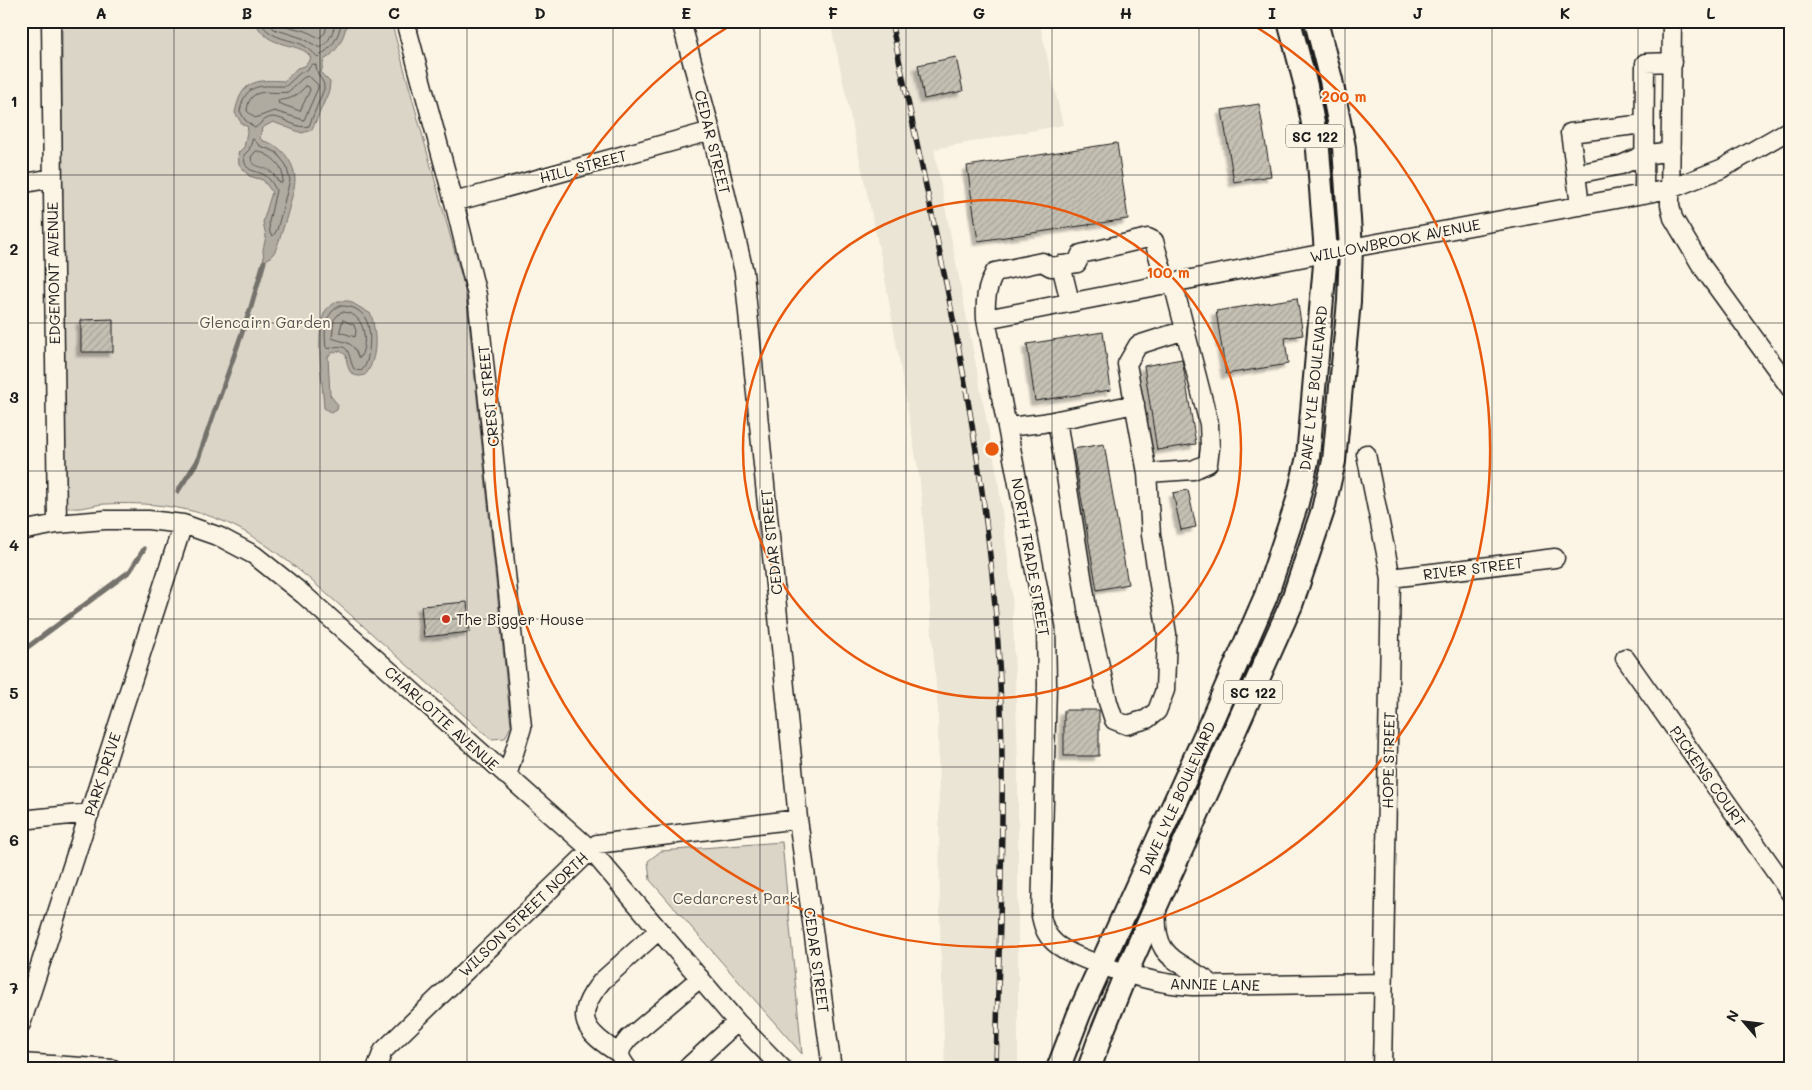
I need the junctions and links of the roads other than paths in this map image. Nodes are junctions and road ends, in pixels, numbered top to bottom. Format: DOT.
graph roads {
  1 [pos="51,21"];
  2 [pos="404,21"];
  3 [pos="681,21"];
  4 [pos="1290,21"];
  5 [pos="1316,21"];
  6 [pos="1672,21"];
  7 [pos="1672,62"];
  8 [pos="1644,124"];
  9 [pos="1791,129"];
  10 [pos="711,131"];
  11 [pos="1671,151"];
  12 [pos="1644,155"];
  13 [pos="1576,174"];
  14 [pos="52,178"];
  15 [pos="21,184"];
  16 [pos="1670,189"];
  17 [pos="1644,194"];
  18 [pos="454,202"];
  19 [pos="1580,206"];
  20 [pos="1351,248"];
  21 [pos="1326,253"];
  22 [pos="1061,266"];
  23 [pos="1169,283"];
  24 [pos="1070,302"];
  25 [pos="986,319"];
  26 [pos="1185,330"];
  27 [pos="1791,389"];
  28 [pos="1135,404"];
  29 [pos="1056,420"];
  30 [pos="1008,427"];
  31 [pos="1366,454"];
  32 [pos="1147,473"];
  33 [pos="57,524"];
  34 [pos="183,524"];
  35 [pos="21,531"];
  36 [pos="1555,558"];
  37 [pos="1391,578"];
  38 [pos="1625,658"];
  39 [pos="507,776"];
  40 [pos="90,813"];
  41 [pos="798,819"];
  42 [pos="21,820"];
  43 [pos="590,849"];
  44 [pos="1041,888"];
  45 [pos="1791,894"];
  46 [pos="1157,905"];
  47 [pos="659,930"];
  48 [pos="1101,965"];
  49 [pos="1126,973"];
  50 [pos="700,978"];
  51 [pos="1383,983"];
  52 [pos="1214,985"];
  53 [pos="738,1022"];
  54 [pos="21,1024"];
  55 [pos="624,1061"];
  56 [pos="21,1063"];
  57 [pos="113,1069"];
  58 [pos="376,1069"];
  59 [pos="686,1069"];
  60 [pos="783,1069"];
  61 [pos="832,1069"];
  62 [pos="1058,1069"];
  63 [pos="1089,1069"];
  64 [pos="1382,1069"];
  1 -- 14 [label="street, EDGEMONT AVENUE"];
  2 -- 18 [label="street, CREST STREET"];
  3 -- 10 [label="street, CEDAR STREET"];
  4 -- 21 [label="main road, DAVE LYLE BOULEVARD / SC 122"];
  5 -- 20 [label="main road, DAVE LYLE BOULEVARD / SC 122"];
  6 -- 7 [label="street"];
  7 -- 8 [label="street"];
  7 -- 11 [label="street"];
  8 -- 12 [label="street"];
  8 -- 13 [label="street"];
  9 -- 16 [label="street, WILLOWBROOK AVENUE"];
  10 -- 18 [label="street, HILL STREET"];
  10 -- 41 [label="street, CEDAR STREET"];
  11 -- 12 [label="street"];
  11 -- 16 [label="street"];
  12 -- 13 [label="street"];
  12 -- 17 [label="street"];
  13 -- 19 [label="street"];
  14 -- 15 [label="street"];
  14 -- 33 [label="street, EDGEMONT AVENUE"];
  16 -- 17 [label="street, WILLOWBROOK AVENUE"];
  16 -- 27 [label="street"];
  17 -- 19 [label="street, WILLOWBROOK AVENUE"];
  18 -- 39 [label="street, CREST STREET"];
  19 -- 20 [label="street, WILLOWBROOK AVENUE"];
  20 -- 21 [label="street, WILLOWBROOK AVENUE"];
  20 -- 46 [label="main road, DAVE LYLE BOULEVARD / SC 122"];
  21 -- 23 [label="street, WILLOWBROOK AVENUE"];
  21 -- 48 [label="main road, DAVE LYLE BOULEVARD / SC 122"];
  22 -- 23 [label="street"];
  22 -- 24 [label="street"];
  22 -- 25 [label="street, NORTH TRADE STREET"];
  23 -- 24 [label="street, WILLOWBROOK AVENUE"];
  23 -- 26 [label="street"];
  24 -- 25 [label="street, WILLOWBROOK AVENUE"];
  25 -- 30 [label="street, NORTH TRADE STREET"];
  26 -- 28 [label="street"];
  26 -- 32 [label="street"];
  28 -- 29 [label="street"];
  28 -- 32 [label="street"];
  29 -- 30 [label="street"];
  29 -- 32 [label="street"];
  30 -- 44 [label="street, NORTH TRADE STREET"];
  31 -- 37 [label="street, HOPE STREET"];
  33 -- 34 [label="street, CHARLOTTE AVENUE"];
  33 -- 35 [label="street, CHARLOTTE AVENUE"];
  34 -- 39 [label="street, CHARLOTTE AVENUE"];
  34 -- 40 [label="street, PARK DRIVE"];
  36 -- 37 [label="street, RIVER STREET"];
  37 -- 51 [label="street, HOPE STREET"];
  38 -- 45 [label="street, PICKENS COURT"];
  39 -- 43 [label="street, CHARLOTTE AVENUE"];
  40 -- 42 [label="street"];
  40 -- 54 [label="street, PARK DRIVE"];
  41 -- 43 [label="street, WILSON STREET NORTH"];
  41 -- 61 [label="street, CEDAR STREET"];
  43 -- 47 [label="street, CHARLOTTE AVENUE"];
  43 -- 58 [label="street, WILSON STREET NORTH"];
  44 -- 48 [label="street, ANNIE LANE"];
  46 -- 49 [label="main road, DAVE LYLE BOULEVARD / SC 122"];
  46 -- 52 [label="street"];
  47 -- 50 [label="street, CHARLOTTE AVENUE"];
  47 -- 55 [label="street"];
  48 -- 49 [label="street, ANNIE LANE"];
  48 -- 62 [label="main road, DAVE LYLE BOULEVARD / SC 122"];
  49 -- 52 [label="street, ANNIE LANE"];
  49 -- 63 [label="main road, DAVE LYLE BOULEVARD / SC 122"];
  50 -- 53 [label="street, CHARLOTTE AVENUE"];
  50 -- 55 [label="street"];
  51 -- 52 [label="street, ANNIE LANE"];
  51 -- 64 [label="street, HOPE STREET"];
  53 -- 59 [label="street"];
  53 -- 60 [label="street, CHARLOTTE AVENUE"];
  56 -- 57 [label="street"];
}
